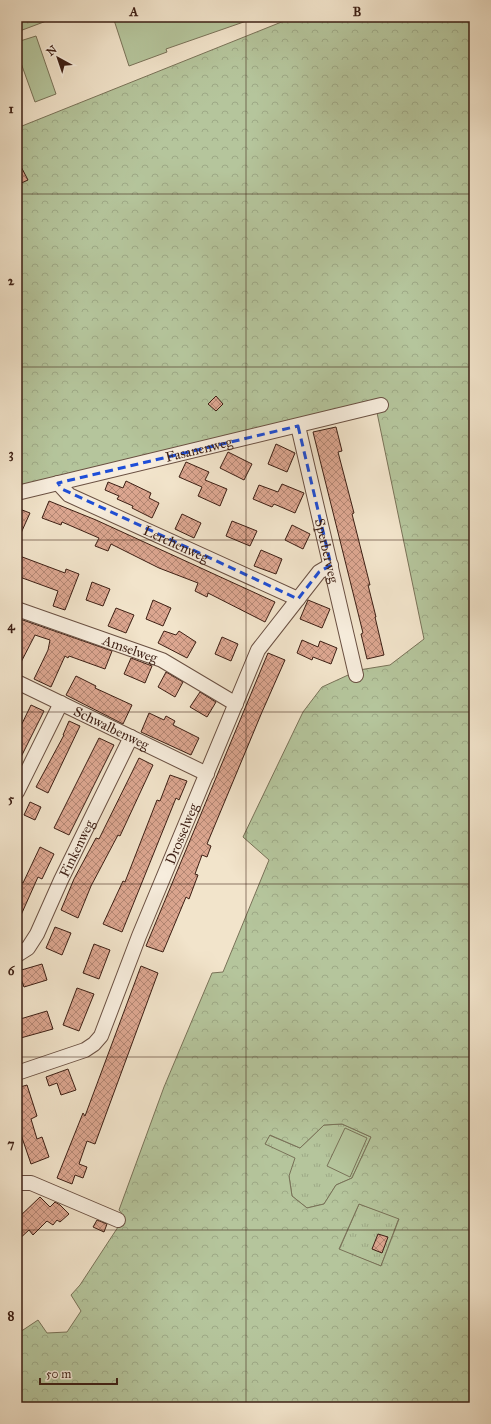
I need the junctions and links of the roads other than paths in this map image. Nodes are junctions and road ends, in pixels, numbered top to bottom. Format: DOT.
graph roads {
  1 [pos="381,405"];
  2 [pos="298,426"];
  3 [pos="58,483"];
  4 [pos="17,493"];
  5 [pos="331,565"];
  6 [pos="298,599"];
  7 [pos="17,609"];
  8 [pos="356,675"];
  9 [pos="17,682"];
  10 [pos="61,703"];
  11 [pos="236,704"];
  12 [pos="131,737"];
  13 [pos="207,774"];
  14 [pos="17,792"];
  15 [pos="17,954"];
  16 [pos="17,1073"];
  17 [pos="18,1183"];
  18 [pos="118,1220"];
  1 -- 2 [label="street, Fasanenweg"];
  2 -- 3 [label="street, Fasanenweg"];
  2 -- 5 [label="street, Sperberweg"];
  3 -- 4 [label="street, Fasanenweg"];
  3 -- 6 [label="street, Lerchenweg"];
  5 -- 6 [label="street, Drosselweg"];
  5 -- 8 [label="street, Sperberweg"];
  6 -- 11 [label="street, Drosselweg"];
  7 -- 11 [label="street, Amselweg"];
  9 -- 10 [label="street, Schwalbenweg"];
  10 -- 12 [label="street, Schwalbenweg"];
  10 -- 14 [label="street"];
  11 -- 13 [label="street, Drosselweg"];
  12 -- 13 [label="street, Schwalbenweg"];
  12 -- 15 [label="street, Finkenweg"];
  13 -- 16 [label="street, Drosselweg"];
  17 -- 18 [label="street"];
}
